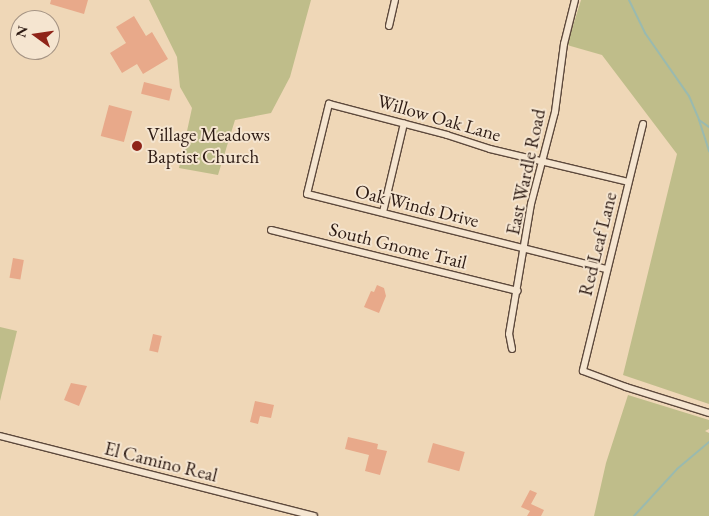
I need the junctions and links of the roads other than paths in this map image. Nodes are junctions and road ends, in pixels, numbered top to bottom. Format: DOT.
graph roads {
  1 [pos="395,0"];
  2 [pos="575,0"];
  3 [pos="389,26"];
  4 [pos="404,123"];
  5 [pos="643,124"];
  6 [pos="542,161"];
  7 [pos="628,182"];
  8 [pos="307,194"];
  9 [pos="383,212"];
  10 [pos="271,230"];
  11 [pos="525,249"];
  12 [pos="606,269"];
  13 [pos="518,291"];
  14 [pos="512,349"];
  15 [pos="709,412"];
  16 [pos="0,436"];
  17 [pos="314,516"];
  1 -- 3 [label="street"];
  2 -- 6 [label="street, East Wardle Road"];
  4 -- 6 [label="street, Willow Oak Lane"];
  4 -- 8 [label="street, Willow Oak Lane"];
  4 -- 9 [label="street"];
  5 -- 7 [label="street, Red Leaf Lane"];
  6 -- 7 [label="street, Willow Oak Lane"];
  6 -- 11 [label="street, East Wardle Road"];
  7 -- 12 [label="street, Red Leaf Lane"];
  8 -- 9 [label="street, Oak Winds Drive"];
  9 -- 11 [label="street, Oak Winds Drive"];
  10 -- 13 [label="street, South Gnome Trail"];
  11 -- 12 [label="street, Oak Winds Drive"];
  11 -- 13 [label="street, East Wardle Road"];
  12 -- 15 [label="street, Red Leaf Lane"];
  13 -- 14 [label="street, East Wardle Road"];
  16 -- 17 [label="street, El Camino Real"];
}
